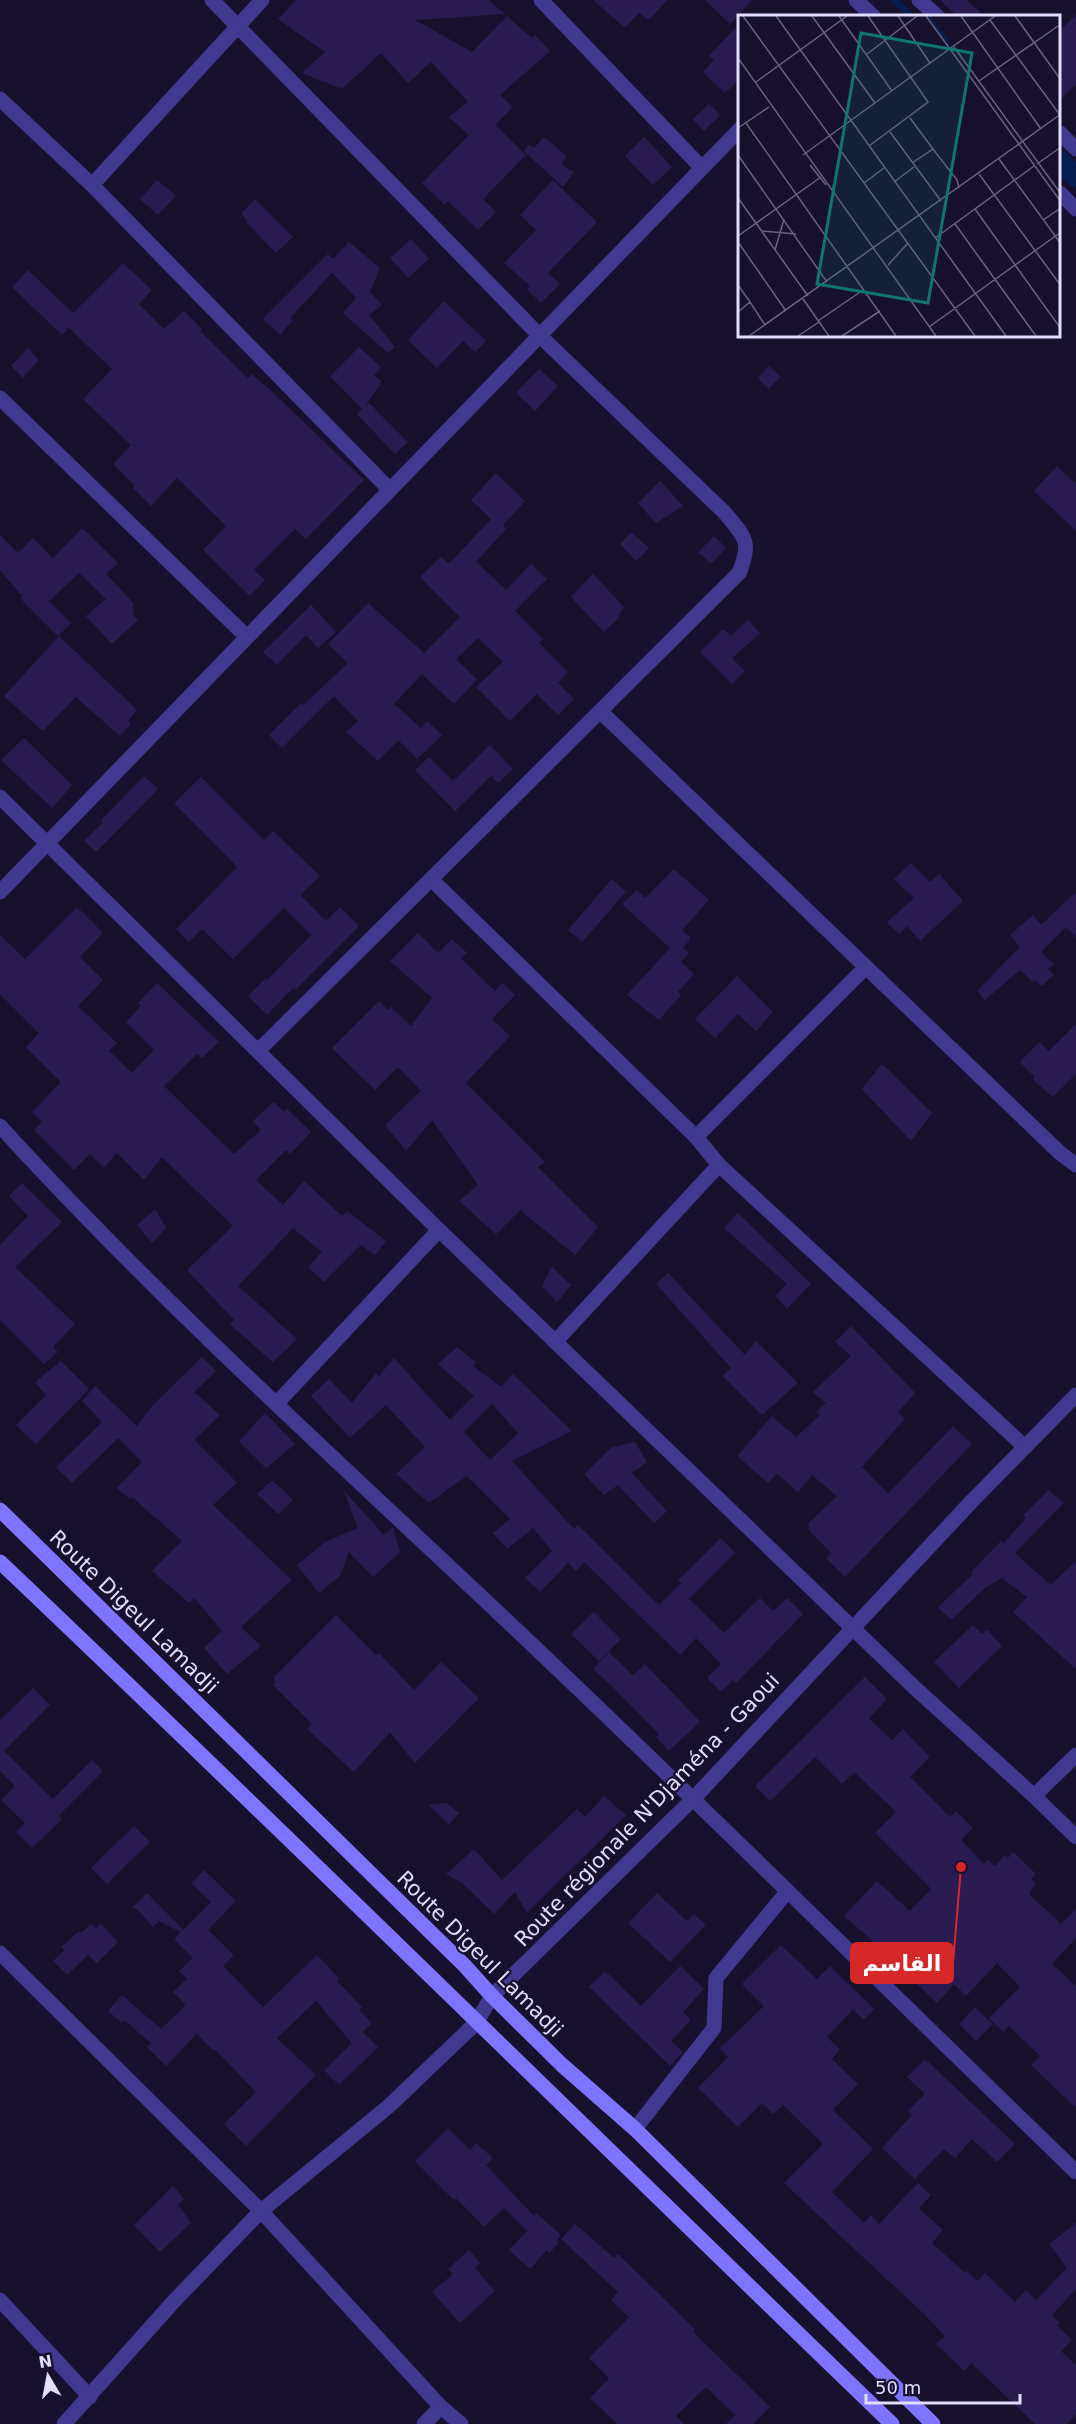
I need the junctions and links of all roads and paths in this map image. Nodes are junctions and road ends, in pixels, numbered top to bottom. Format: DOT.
graph roads {
  1 [pos="212,0"];
  2 [pos="262,0"];
  3 [pos="541,0"];
  4 [pos="920,0"];
  5 [pos="936,15"];
  6 [pos="238,26"];
  7 [pos="0,99"];
  8 [pos="738,131"];
  9 [pos="1061,135"];
  10 [pos="1076,149"];
  11 [pos="701,167"];
  12 [pos="92,185"];
  13 [pos="1061,195"];
  14 [pos="1076,209"];
  15 [pos="539,335"];
  16 [pos="0,398"];
  17 [pos="389,489"];
  18 [pos="246,636"];
  19 [pos="601,712"];
  20 [pos="0,797"];
  21 [pos="48,844"];
  22 [pos="432,880"];
  23 [pos="0,892"];
  24 [pos="866,967"];
  25 [pos="258,1051"];
  26 [pos="0,1126"];
  27 [pos="696,1137"];
  28 [pos="719,1165"];
  29 [pos="1076,1165"];
  30 [pos="439,1230"];
  31 [pos="555,1342"];
  32 [pos="1076,1395"];
  33 [pos="277,1403"];
  34 [pos="1025,1447"];
  35 [pos="0,1510"];
  36 [pos="0,1562"];
  37 [pos="853,1627"];
  38 [pos="1076,1755"];
  39 [pos="1034,1796"];
  40 [pos="693,1798"];
  41 [pos="1076,1837"];
  42 [pos="787,1892"];
  43 [pos="0,1953"];
  44 [pos="492,1996"];
  45 [pos="476,2023"];
  46 [pos="635,2129"];
  47 [pos="1076,2172"];
  48 [pos="261,2211"];
  49 [pos="0,2300"];
  50 [pos="90,2397"];
  51 [pos="441,2407"];
  52 [pos="64,2424"];
  53 [pos="423,2424"];
  54 [pos="461,2424"];
  55 [pos="892,2424"];
  56 [pos="933,2424"];
  1 -- 6 [label="street"];
  2 -- 6 [label="street"];
  3 -- 11 [label="street"];
  4 -- 5 [label="street"];
  6 -- 12 [label="street"];
  6 -- 15 [label="street"];
  7 -- 12 [label="street"];
  8 -- 11 [label="street"];
  9 -- 10 [label="street"];
  11 -- 15 [label="street"];
  12 -- 17 [label="street"];
  13 -- 14 [label="street"];
  15 -- 17 [label="street"];
  15 -- 19 [label="street"];
  16 -- 18 [label="street"];
  17 -- 18 [label="street"];
  18 -- 21 [label="street"];
  19 -- 22 [label="street"];
  19 -- 24 [label="street"];
  20 -- 21 [label="street"];
  21 -- 23 [label="street"];
  21 -- 25 [label="street"];
  22 -- 25 [label="street"];
  22 -- 27 [label="street"];
  24 -- 27 [label="street"];
  24 -- 29 [label="street"];
  25 -- 30 [label="street"];
  26 -- 33 [label="street"];
  27 -- 28 [label="street"];
  28 -- 31 [label="street"];
  28 -- 34 [label="street"];
  30 -- 31 [label="street"];
  30 -- 33 [label="street"];
  31 -- 37 [label="street"];
  32 -- 34 [label="street, Route régionale N'Djaména - Gaoui"];
  33 -- 40 [label="street"];
  34 -- 37 [label="street, Route régionale N'Djaména - Gaoui"];
  35 -- 44 [label="main road, Route Digeul Lamadji"];
  36 -- 45 [label="main road"];
  37 -- 39 [label="street"];
  37 -- 40 [label="street, Route régionale N'Djaména - Gaoui"];
  38 -- 39 [label="street"];
  39 -- 41 [label="street"];
  40 -- 42 [label="street"];
  40 -- 44 [label="street, Route régionale N'Djaména - Gaoui"];
  42 -- 46 [label="street"];
  42 -- 47 [label="street"];
  43 -- 48 [label="street"];
  44 -- 45 [label="street, Route régionale N'Djaména - Gaoui"];
  44 -- 46 [label="main road, Route Digeul Lamadji"];
  45 -- 48 [label="street, Route régionale N'Djaména - Gaoui"];
  45 -- 55 [label="main road"];
  46 -- 56 [label="main road, Route Digeul Lamadji"];
  48 -- 50 [label="street, Route régionale N'Djaména - Gaoui"];
  48 -- 51 [label="street"];
  49 -- 50 [label="street"];
  50 -- 52 [label="street, Route régionale N'Djaména - Gaoui"];
  51 -- 53 [label="street"];
  51 -- 54 [label="street"];
}
